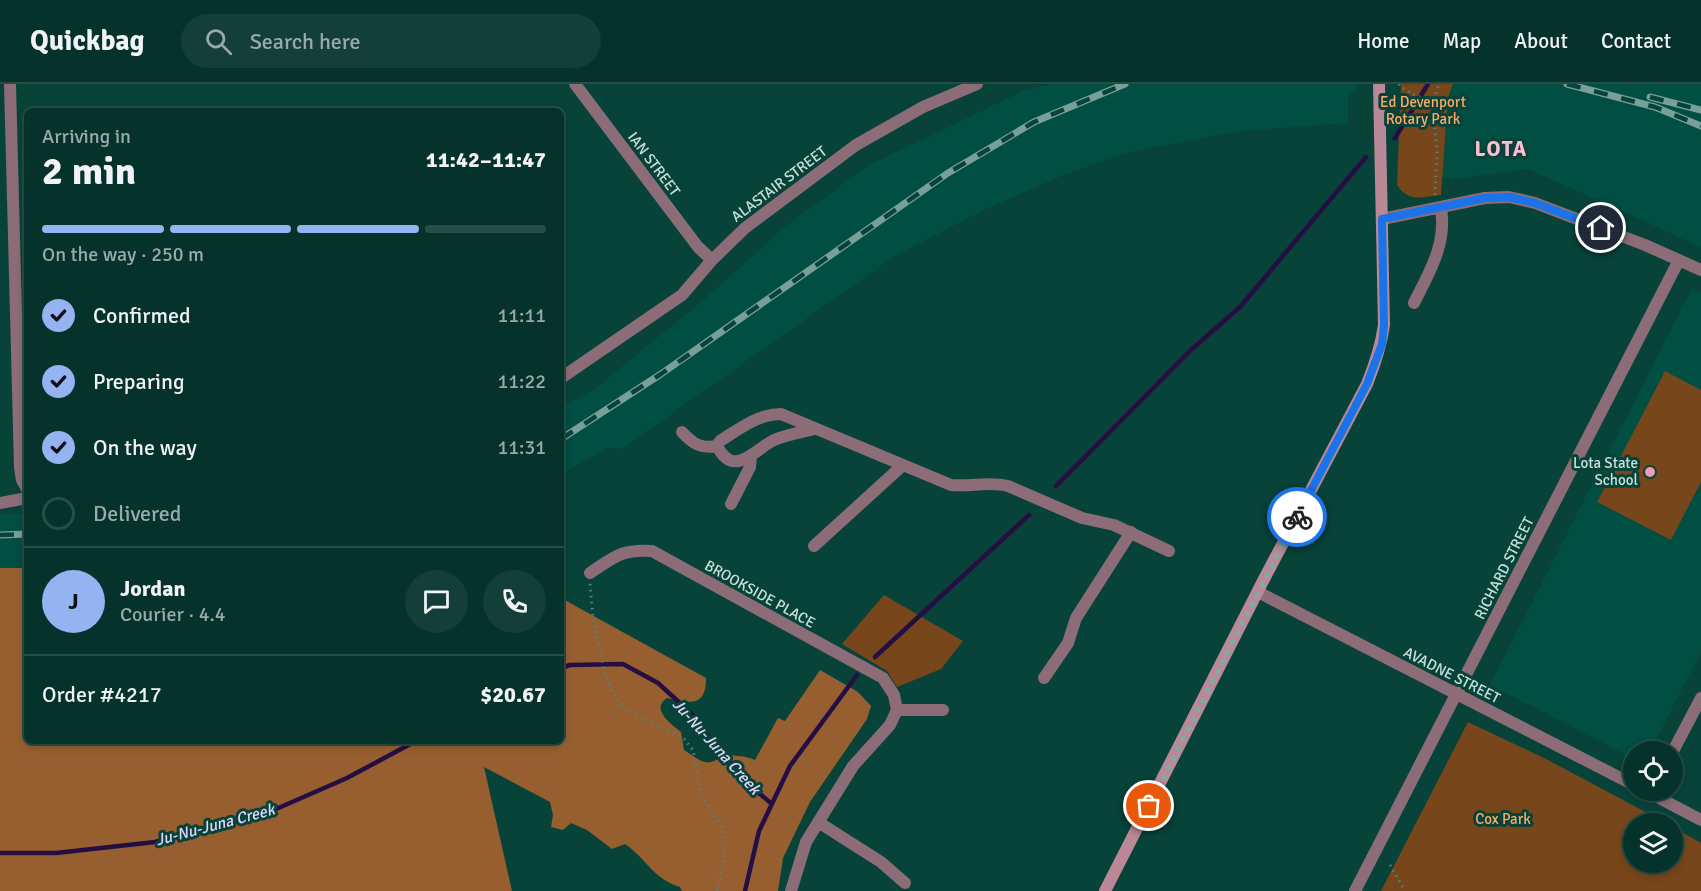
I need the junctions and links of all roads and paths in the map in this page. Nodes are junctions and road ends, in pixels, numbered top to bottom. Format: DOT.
graph roads {
  1 [pos="10,84"];
  2 [pos="575,84"];
  3 [pos="976,84"];
  4 [pos="1379,84"];
  5 [pos="1400,84"];
  6 [pos="1439,84"];
  7 [pos="1431,101"];
  8 [pos="1438,209"];
  9 [pos="1382,219"];
  10 [pos="712,260"];
  11 [pos="1679,260"];
  12 [pos="1701,270"];
  13 [pos="1413,303"];
  14 [pos="564,376"];
  15 [pos="815,429"];
  16 [pos="682,432"];
  17 [pos="717,446"];
  18 [pos="751,455"];
  19 [pos="903,465"];
  20 [pos="24,484"];
  21 [pos="24,499"];
  22 [pos="0,503"];
  23 [pos="731,504"];
  24 [pos="1131,532"];
  25 [pos="814,546"];
  26 [pos="1169,551"];
  27 [pos="590,573"];
  28 [pos="1258,592"];
  29 [pos="1044,678"];
  30 [pos="1456,694"];
  31 [pos="1701,698"];
  32 [pos="897,710"];
  33 [pos="943,710"];
  34 [pos="1678,741"];
  35 [pos="1623,779"];
  36 [pos="1666,801"];
  37 [pos="1701,820"];
  38 [pos="818,822"];
  39 [pos="1390,865"];
  40 [pos="904,883"];
  41 [pos="717,891"];
  42 [pos="791,891"];
  43 [pos="1105,891"];
  44 [pos="1355,891"];
  45 [pos="1405,891"];
  1 -- 20 [label="street"];
  2 -- 10 [label="street, IAN STREET"];
  3 -- 10 [label="street, ALASTAIR STREET"];
  4 -- 9 [label="street"];
  5 -- 7 [label="path"];
  6 -- 7 [label="path"];
  7 -- 8 [label="path"];
  8 -- 9 [label="street"];
  8 -- 11 [label="street"];
  8 -- 13 [label="street"];
  9 -- 28 [label="street"];
  10 -- 14 [label="street, ALASTAIR STREET"];
  11 -- 12 [label="street"];
  11 -- 30 [label="street, RICHARD STREET"];
  15 -- 17 [label="street"];
  15 -- 18 [label="street"];
  15 -- 19 [label="street"];
  16 -- 17 [label="street"];
  17 -- 18 [label="street"];
  18 -- 23 [label="street"];
  19 -- 24 [label="street"];
  19 -- 25 [label="street"];
  21 -- 22 [label="street"];
  24 -- 26 [label="street"];
  24 -- 29 [label="street"];
  27 -- 32 [label="street, BROOKSIDE PLACE"];
  27 -- 41 [label="path"];
  28 -- 30 [label="street, AVADNE STREET"];
  28 -- 43 [label="street"];
  30 -- 35 [label="street, AVADNE STREET"];
  30 -- 44 [label="street, RICHARD STREET"];
  31 -- 34 [label="street"];
  32 -- 33 [label="street"];
  32 -- 38 [label="street"];
  36 -- 37 [label="street"];
  38 -- 40 [label="street"];
  38 -- 42 [label="street"];
  39 -- 45 [label="path"];
}
